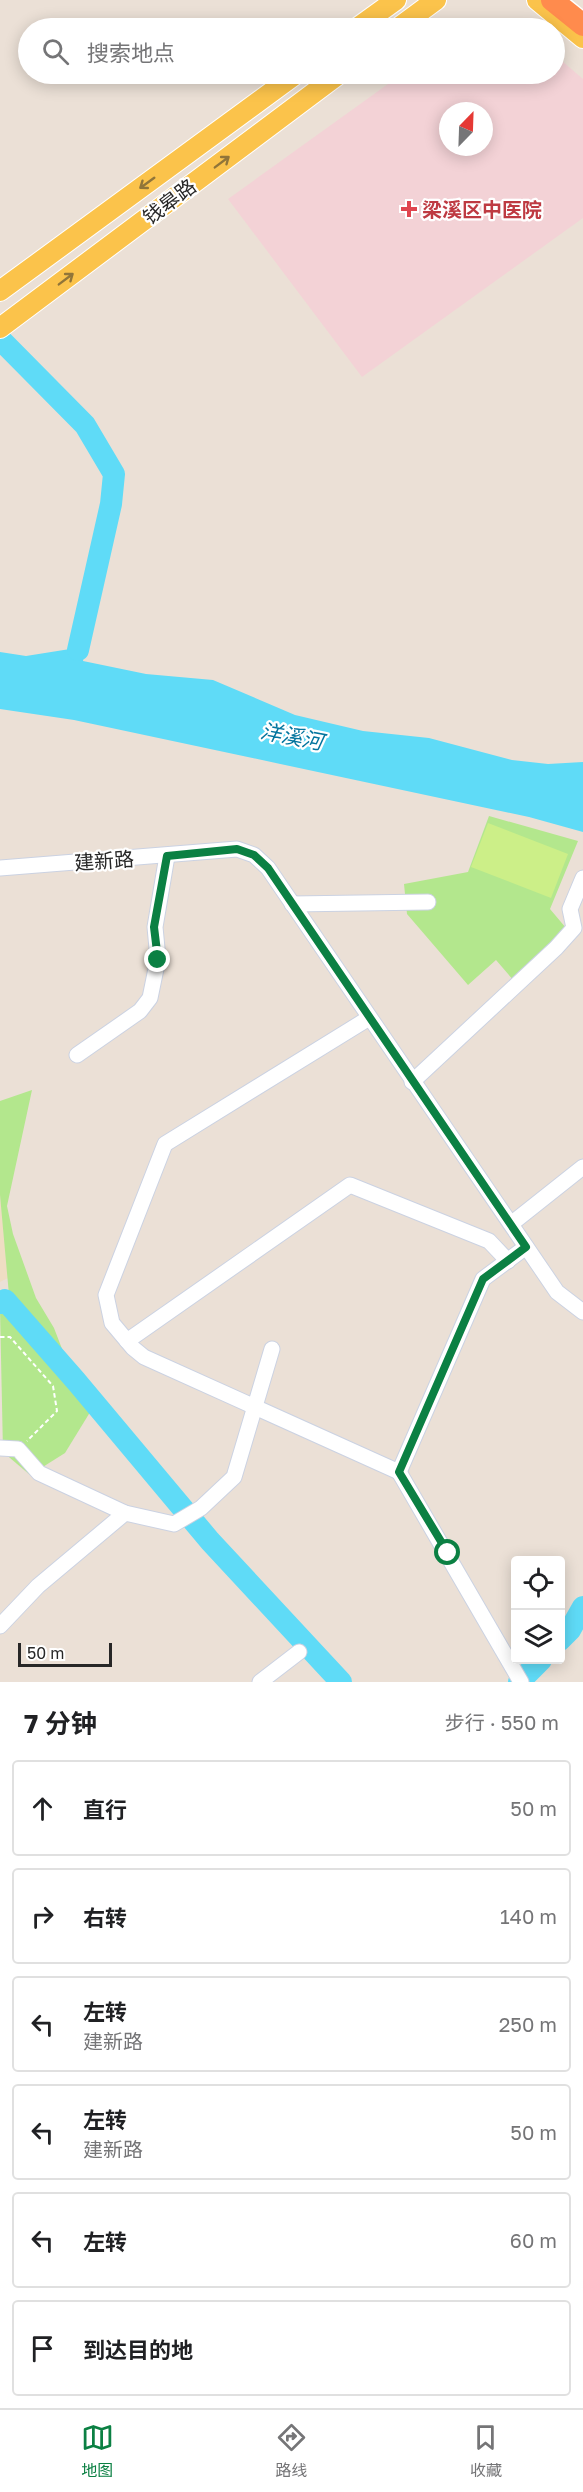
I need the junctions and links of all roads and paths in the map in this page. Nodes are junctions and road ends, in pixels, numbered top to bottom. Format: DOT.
graph roads {
  1 [pos="396,0"];
  2 [pos="436,0"];
  3 [pos="537,0"];
  4 [pos="552,0"];
  5 [pos="371,18"];
  6 [pos="412,18"];
  7 [pos="559,18"];
  8 [pos="565,23"];
  9 [pos="583,25"];
  10 [pos="583,38"];
  11 [pos="282,84"];
  12 [pos="326,84"];
  13 [pos="0,291"];
  14 [pos="0,328"];
  15 [pos="167,856"];
  16 [pos="0,868"];
  17 [pos="583,878"];
  18 [pos="428,902"];
  19 [pos="292,904"];
  20 [pos="369,1018"];
  21 [pos="77,1055"];
  22 [pos="412,1082"];
  23 [pos="583,1167"];
  24 [pos="511,1224"];
  25 [pos="526,1247"];
  26 [pos="507,1261"];
  27 [pos="583,1312"];
  28 [pos="0,1337"];
  29 [pos="127,1341"];
  30 [pos="272,1349"];
  31 [pos="254,1406"];
  32 [pos="0,1448"];
  33 [pos="18,1449"];
  34 [pos="399,1472"];
  35 [pos="125,1513"];
  36 [pos="0,1626"];
  37 [pos="299,1652"];
  38 [pos="260,1682"];
  39 [pos="521,1682"];
  1 -- 5 [label="main road"];
  2 -- 6 [label="main road"];
  3 -- 7 [label="main road"];
  4 -- 9 [label="highway"];
  8 -- 10 [label="main road"];
  11 -- 13 [label="main road, 钱皋路, one-way"];
  14 -- 12 [label="main road, 钱皋路, one-way"];
  15 -- 16 [label="street, 建新路"];
  15 -- 19 [label="street, 建新路"];
  15 -- 21 [label="street"];
  17 -- 22 [label="street"];
  18 -- 19 [label="street"];
  19 -- 20 [label="street, 建新路"];
  20 -- 22 [label="street, 建新路"];
  20 -- 29 [label="street"];
  22 -- 24 [label="street, 建新路"];
  23 -- 24 [label="street"];
  24 -- 25 [label="street, 建新路"];
  25 -- 26 [label="street"];
  25 -- 27 [label="street, 建新路"];
  26 -- 29 [label="street"];
  26 -- 34 [label="street"];
  28 -- 33 [label="path"];
  29 -- 31 [label="street"];
  30 -- 31 [label="street"];
  31 -- 34 [label="street"];
  31 -- 35 [label="street"];
  32 -- 33 [label="street"];
  33 -- 35 [label="street"];
  34 -- 39 [label="street"];
  35 -- 36 [label="street"];
  37 -- 38 [label="street"];
}
